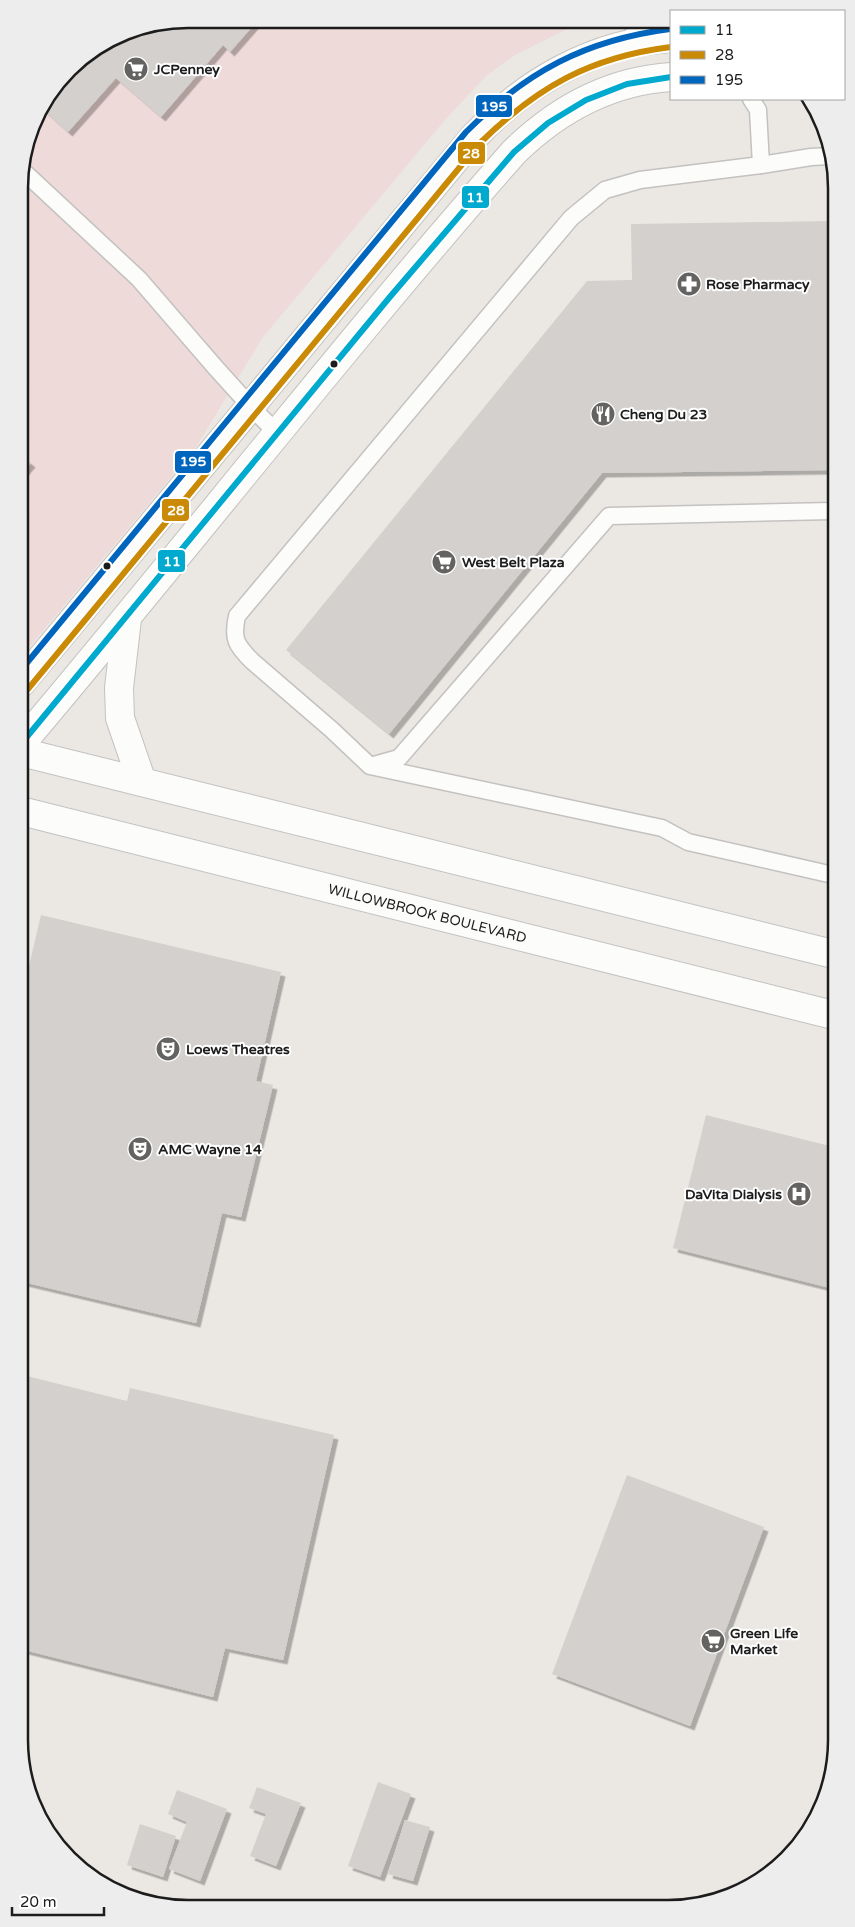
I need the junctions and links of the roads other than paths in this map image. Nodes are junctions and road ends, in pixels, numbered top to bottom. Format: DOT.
graph roads {
  1 [pos="641,28"];
  2 [pos="670,38"];
  3 [pos="618,47"];
  4 [pos="670,77"];
  5 [pos="758,103"];
  6 [pos="824,156"];
  7 [pos="761,165"];
  8 [pos="28,176"];
  9 [pos="251,407"];
  10 [pos="277,433"];
  11 [pos="828,511"];
  12 [pos="127,619"];
  13 [pos="28,675"];
  14 [pos="28,736"];
  15 [pos="28,754"];
  16 [pos="370,766"];
  17 [pos="142,782"];
  18 [pos="28,812"];
  19 [pos="828,874"];
  20 [pos="828,953"];
  21 [pos="827,1014"];
  1 -- 3 [label="lane"];
  2 -- 3 [label="street"];
  3 -- 9 [label="street"];
  4 -- 10 [label="street"];
  5 -- 7 [label="lane"];
  6 -- 7 [label="lane"];
  7 -- 16 [label="lane"];
  8 -- 9 [label="lane"];
  9 -- 10 [label="lane"];
  9 -- 13 [label="street"];
  10 -- 12 [label="street"];
  11 -- 16 [label="lane"];
  12 -- 14 [label="street"];
  12 -- 17 [label="street"];
  15 -- 17 [label="street"];
  16 -- 19 [label="lane"];
  17 -- 20 [label="street"];
  18 -- 21 [label="street, WILLOWBROOK BOULEVARD"];
}
